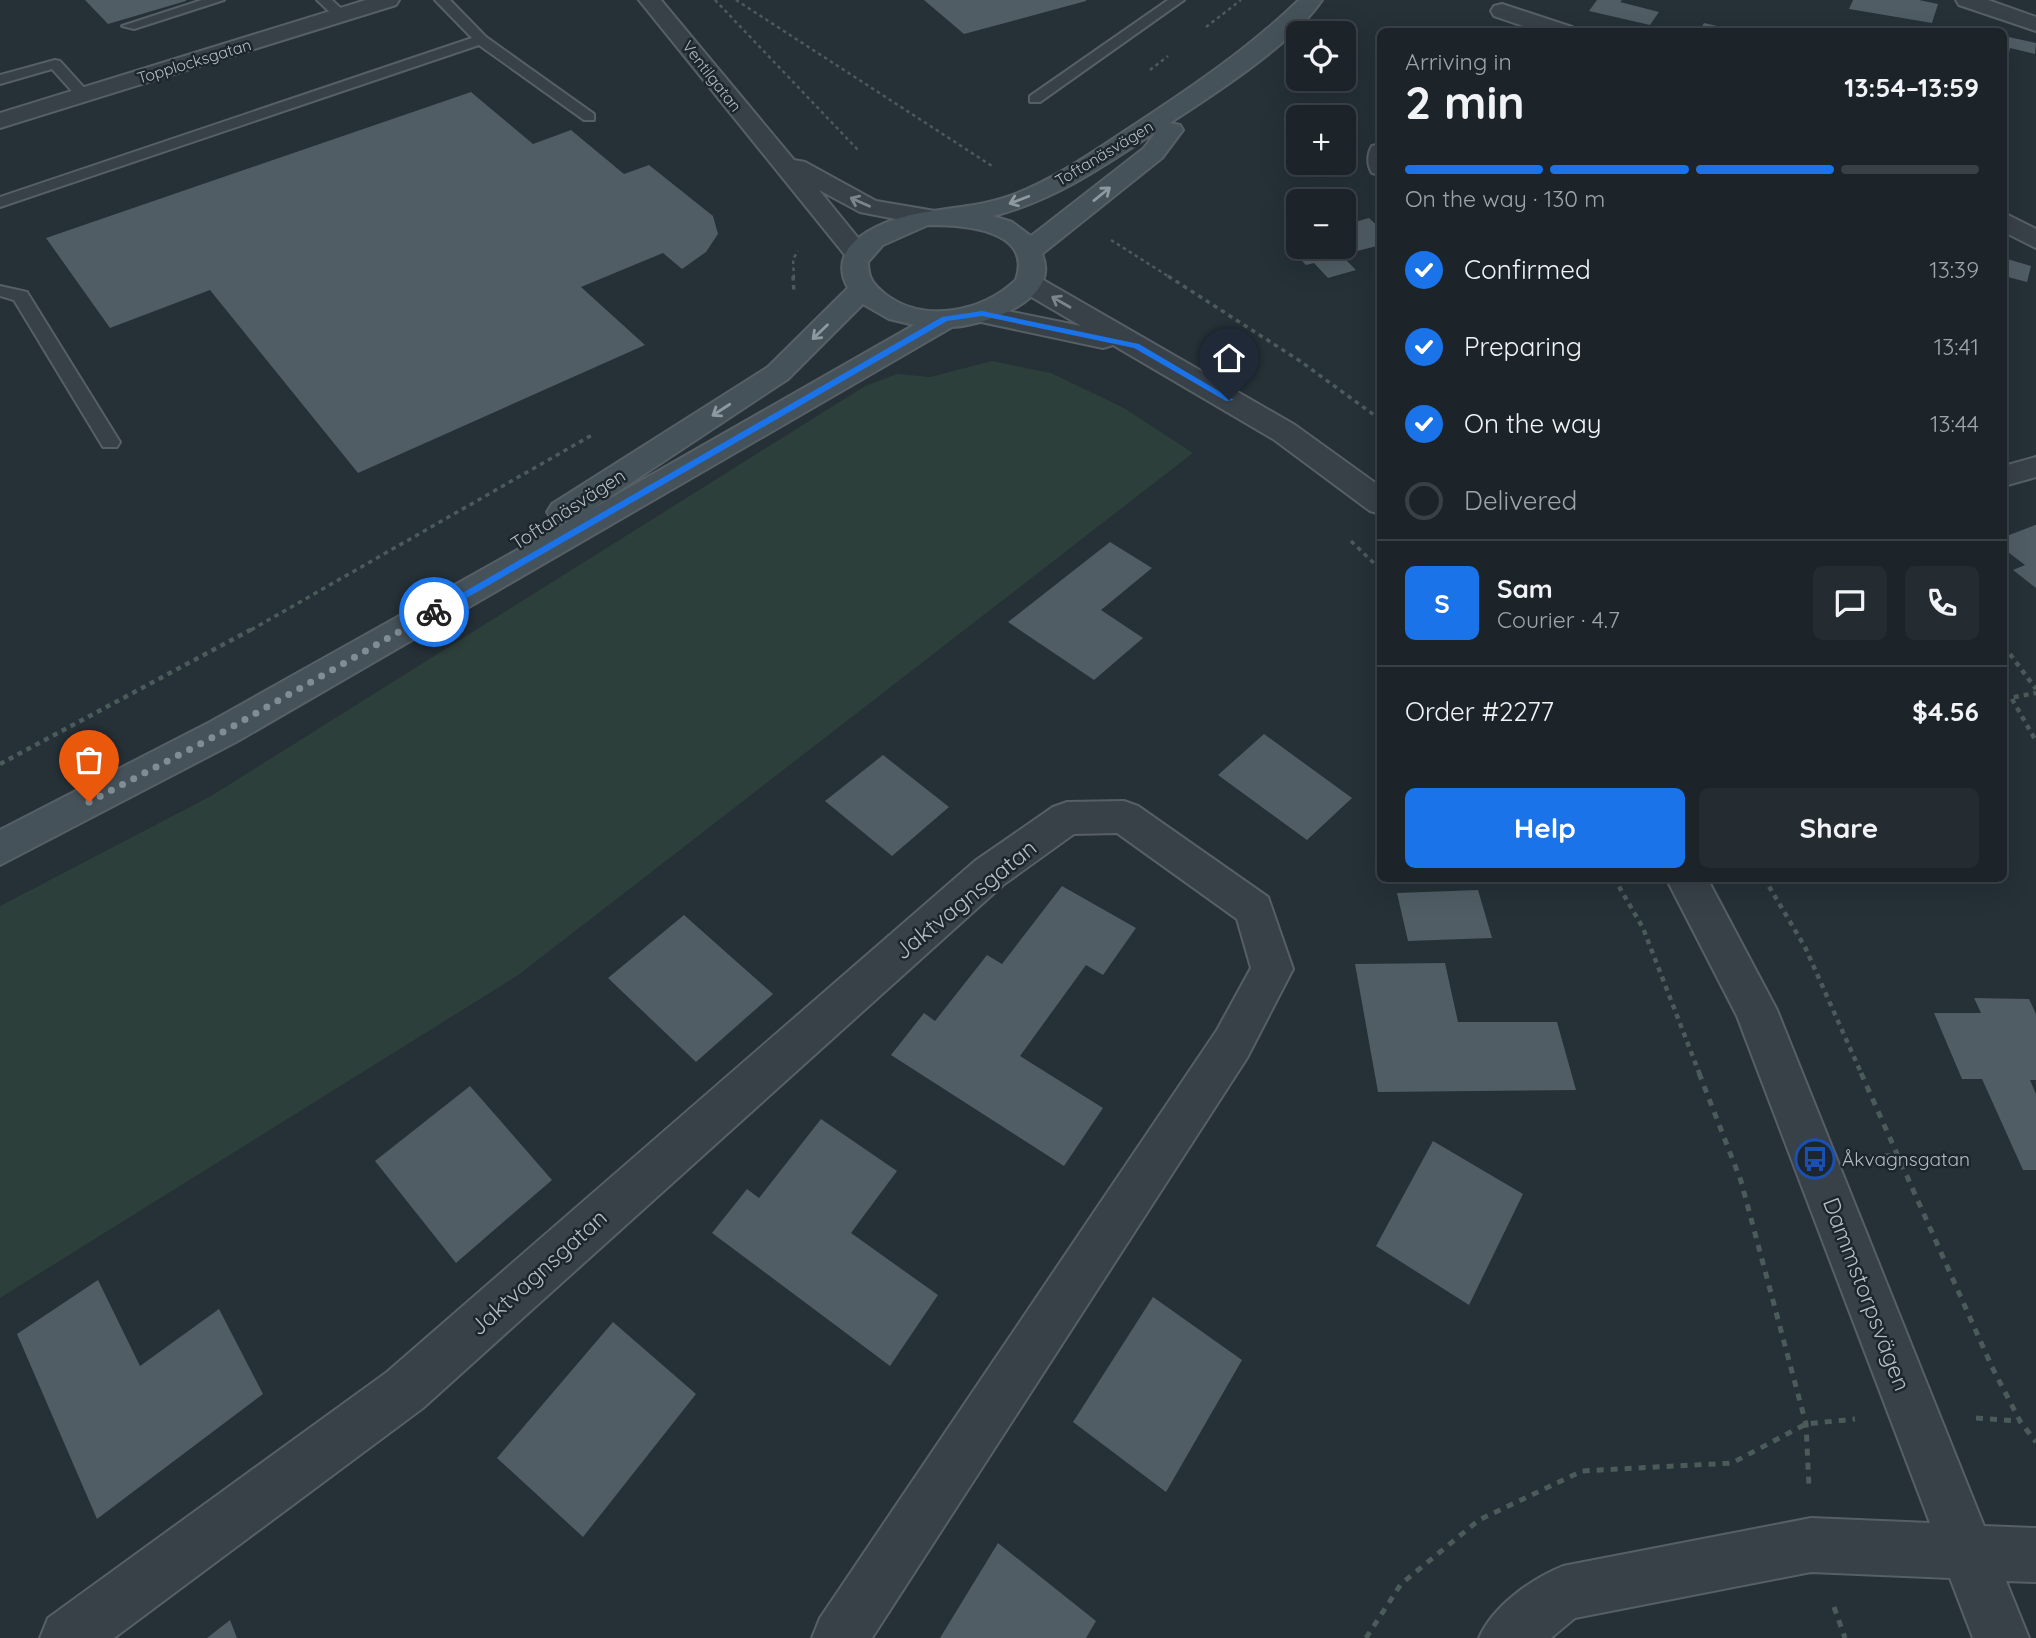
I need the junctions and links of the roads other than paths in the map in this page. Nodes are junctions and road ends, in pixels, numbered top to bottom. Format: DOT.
graph roads {
  1 [pos="217,0"];
  2 [pos="388,0"];
  3 [pos="442,0"];
  4 [pos="650,0"];
  5 [pos="1177,0"];
  6 [pos="1311,0"];
  7 [pos="1967,0"];
  8 [pos="1507,6"];
  9 [pos="333,7"];
  10 [pos="2036,24"];
  11 [pos="129,26"];
  12 [pos="1488,28"];
  13 [pos="1554,28"];
  14 [pos="481,40"];
  15 [pos="0,80"];
  16 [pos="1204,90"];
  17 [pos="83,95"];
  18 [pos="1035,99"];
  19 [pos="589,117"];
  20 [pos="0,121"];
  21 [pos="772,153"];
  22 [pos="0,202"];
  23 [pos="959,217"];
  24 [pos="926,218"];
  25 [pos="2007,223"];
  26 [pos="2036,240"];
  27 [pos="1029,251"];
  28 [pos="858,254"];
  29 [pos="1028,283"];
  30 [pos="862,290"];
  31 [pos="0,291"];
  32 [pos="982,314"];
  33 [pos="945,319"];
  34 [pos="1136,346"];
  35 [pos="110,442"];
  36 [pos="2036,467"];
  37 [pos="2007,475"];
  38 [pos="1377,500"];
  39 [pos="223,732"];
  40 [pos="0,849"];
  41 [pos="1688,882"];
  42 [pos="1967,1552"];
  43 [pos="2036,1555"];
  44 [pos="68,1638"];
  45 [pos="840,1638"];
  46 [pos="1507,1638"];
  47 [pos="2001,1638"];
  1 -- 11 [label="lane"];
  2 -- 9 [label="street, Topplocksgatan"];
  3 -- 14 [label="lane"];
  4 -- 21 [label="street, Ventilgatan"];
  5 -- 18 [label="lane"];
  6 -- 16 [label="street, Toftanäsvägen"];
  7 -- 10 [label="street"];
  8 -- 12 [label="street"];
  8 -- 13 [label="street"];
  9 -- 17 [label="street, Topplocksgatan"];
  14 -- 19 [label="lane"];
  14 -- 22 [label="lane"];
  15 -- 17 [label="lane"];
  16 -- 23 [label="street, Toftanäsvägen, one-way"];
  27 -- 16 [label="street, Toftanäsvägen, one-way"];
  17 -- 20 [label="street, Topplocksgatan"];
  24 -- 21 [label="street, Ventilgatan, one-way"];
  21 -- 28 [label="street, Ventilgatan"];
  23 -- 24 [label="street, Toftanäsvägen"];
  23 -- 27 [label="street, Toftanäsvägen"];
  24 -- 28 [label="street, Toftanäsvägen"];
  25 -- 26 [label="street"];
  27 -- 29 [label="street"];
  28 -- 30 [label="street"];
  29 -- 32 [label="street, Toftanäsvägen"];
  34 -- 29 [label="street, one-way"];
  30 -- 33 [label="street, Toftanäsvägen"];
  30 -- 39 [label="street, Toftanäsvägen, one-way"];
  31 -- 35 [label="lane"];
  32 -- 33 [label="street, Toftanäsvägen"];
  32 -- 34 [label="street"];
  33 -- 39 [label="street, Toftanäsvägen"];
  34 -- 38 [label="street"];
  36 -- 37 [label="street"];
  39 -- 40 [label="street, Toftanäsvägen"];
  41 -- 42 [label="street, Dammstorpsvägen"];
  42 -- 43 [label="street"];
  42 -- 46 [label="street"];
  42 -- 47 [label="street, Dammstorpsvägen"];
  44 -- 45 [label="street, Jaktvagnsgatan"];
}
